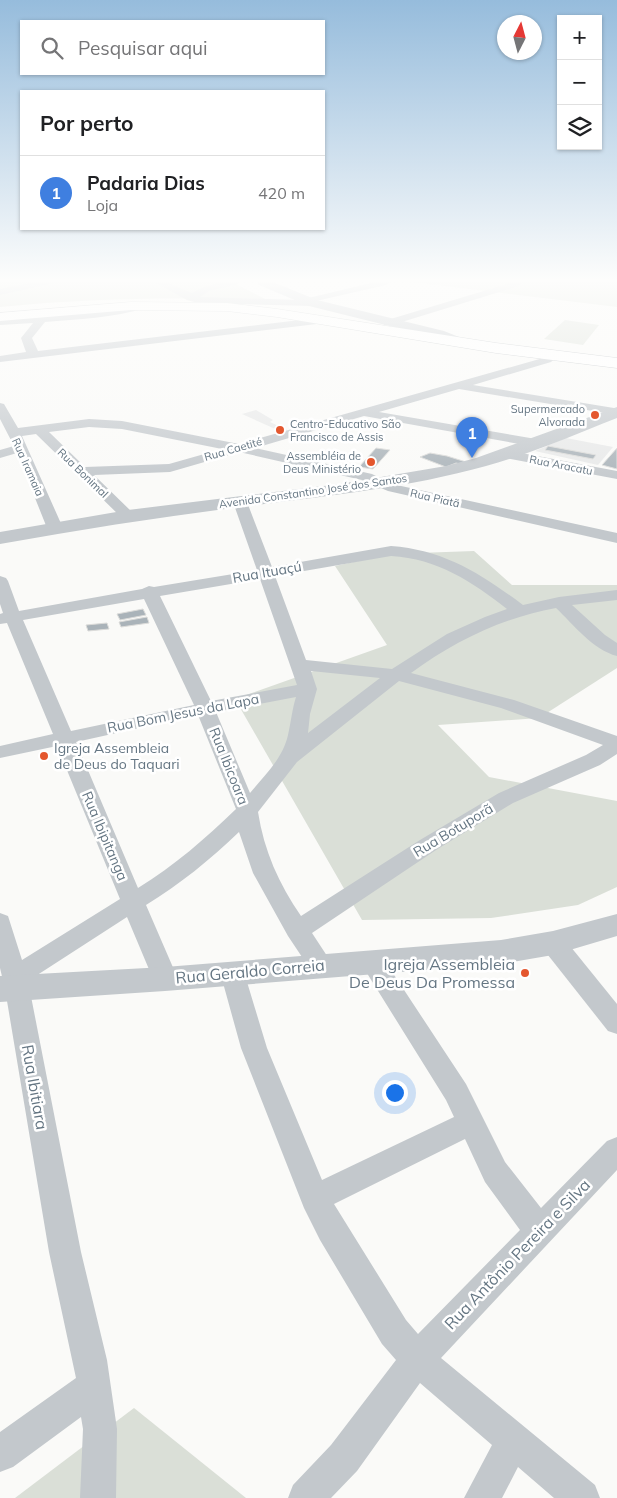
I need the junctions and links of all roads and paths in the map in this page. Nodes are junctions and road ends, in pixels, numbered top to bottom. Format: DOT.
graph roads {
  1 [pos="32,352"];
  2 [pos="57,352"];
  3 [pos="519,352"];
  4 [pos="31,355"];
  5 [pos="550,357"];
  6 [pos="0,359"];
  7 [pos="617,363"];
  8 [pos="617,374"];
  9 [pos="460,386"];
  10 [pos="0,407"];
  11 [pos="362,413"];
  12 [pos="616,415"];
  13 [pos="38,429"];
  14 [pos="13,433"];
  15 [pos="536,443"];
  16 [pos="22,448"];
  17 [pos="238,448"];
  18 [pos="0,454"];
  19 [pos="504,454"];
  20 [pos="526,458"];
  21 [pos="466,466"];
  22 [pos="81,471"];
  23 [pos="617,476"];
  24 [pos="377,483"];
  25 [pos="240,502"];
  26 [pos="128,516"];
  27 [pos="56,528"];
  28 [pos="0,538"];
  29 [pos="617,538"];
  30 [pos="266,572"];
  31 [pos="0,581"];
  32 [pos="149,591"];
  33 [pos="617,595"];
  34 [pos="559,602"];
  35 [pos="520,611"];
  36 [pos="6,618"];
  37 [pos="617,651"];
  38 [pos="300,665"];
  39 [pos="394,675"];
  40 [pos="308,690"];
  41 [pos="204,708"];
  42 [pos="64,738"];
  43 [pos="617,744"];
  44 [pos="0,752"];
  45 [pos="290,757"];
  46 [pos="247,811"];
  47 [pos="134,903"];
  48 [pos="0,922"];
  49 [pos="617,925"];
  50 [pos="298,930"];
  51 [pos="553,943"];
  52 [pos="372,962"];
  53 [pos="321,965"];
  54 [pos="232,972"];
  55 [pos="165,979"];
  56 [pos="11,985"];
  57 [pos="617,1023"];
  58 [pos="472,1122"];
  59 [pos="617,1150"];
  60 [pos="314,1198"];
  61 [pos="539,1230"];
  62 [pos="417,1359"];
  63 [pos="94,1386"];
  64 [pos="513,1440"];
  65 [pos="0,1454"];
  66 [pos="98,1498"];
  67 [pos="306,1498"];
  68 [pos="482,1498"];
  69 [pos="582,1498"];
  1 -- 4 [label="street"];
  2 -- 4 [label="street"];
  3 -- 5 [label="main road"];
  4 -- 6 [label="street"];
  5 -- 7 [label="main road"];
  5 -- 8 [label="main road"];
  5 -- 9 [label="street, Rua Caetité"];
  9 -- 11 [label="street, Rua Caetité"];
  9 -- 12 [label="street"];
  10 -- 14 [label="street, Rua Iramaia"];
  11 -- 15 [label="street"];
  11 -- 17 [label="street, Rua Caetité"];
  12 -- 15 [label="street, Avenida Constantino José dos Santos"];
  13 -- 14 [label="street, Rua Piatã"];
  13 -- 17 [label="street, Rua Piatã"];
  13 -- 22 [label="street, Rua Bonimal"];
  14 -- 16 [label="street, Rua Iramaia"];
  15 -- 19 [label="street, Avenida Constantino José dos Santos"];
  16 -- 18 [label="street"];
  16 -- 27 [label="street, Rua Iramaia"];
  17 -- 22 [label="street, Rua Caetité"];
  17 -- 24 [label="street, Rua Piatã"];
  19 -- 20 [label="street, Rua Aracatu"];
  19 -- 21 [label="street, Avenida Constantino José dos Santos"];
  20 -- 21 [label="street"];
  20 -- 23 [label="street, Rua Aracatu"];
  21 -- 24 [label="street, Avenida Constantino José dos Santos"];
  22 -- 26 [label="street, Rua Bonimal"];
  24 -- 25 [label="street, Avenida Constantino José dos Santos"];
  24 -- 29 [label="street, Rua Piatã"];
  25 -- 26 [label="street, Avenida Constantino José dos Santos"];
  25 -- 30 [label="street"];
  26 -- 27 [label="street, Avenida Constantino José dos Santos"];
  27 -- 28 [label="street, Avenida Constantino José dos Santos"];
  30 -- 32 [label="street, Rua Ituaçú"];
  30 -- 35 [label="street, Rua Ituaçú"];
  30 -- 38 [label="street"];
  31 -- 36 [label="street, Rua Ibipitanga"];
  32 -- 36 [label="street, Rua Ituaçú"];
  32 -- 41 [label="street, Rua Ibicoara"];
  33 -- 34 [label="street"];
  34 -- 35 [label="street"];
  34 -- 37 [label="street"];
  35 -- 39 [label="street"];
  36 -- 42 [label="street, Rua Ibipitanga"];
  38 -- 39 [label="street"];
  38 -- 40 [label="street"];
  39 -- 43 [label="street"];
  39 -- 45 [label="street"];
  40 -- 41 [label="street, Rua Bom Jesus da Lapa"];
  40 -- 45 [label="street"];
  41 -- 42 [label="street, Rua Bom Jesus da Lapa"];
  41 -- 46 [label="street, Rua Ibicoara"];
  42 -- 44 [label="street, Rua Bom Jesus da Lapa"];
  42 -- 47 [label="street, Rua Ibipitanga"];
  43 -- 50 [label="street, Rua Botuporã"];
  45 -- 46 [label="street"];
  46 -- 47 [label="street"];
  46 -- 50 [label="street, Rua Ibicoara"];
  47 -- 55 [label="street, Rua Ibipitanga"];
  47 -- 56 [label="street"];
  48 -- 56 [label="street, Rua Ibitiara"];
  49 -- 51 [label="street, Rua Geraldo Correia"];
  50 -- 53 [label="street, Rua Ibicoara"];
  51 -- 52 [label="street, Rua Geraldo Correia"];
  51 -- 57 [label="street"];
  52 -- 53 [label="street, Rua Geraldo Correia"];
  52 -- 58 [label="street"];
  53 -- 54 [label="street, Rua Geraldo Correia"];
  54 -- 55 [label="street, Rua Geraldo Correia"];
  54 -- 60 [label="street"];
  55 -- 56 [label="street, Rua Geraldo Correia"];
  56 -- 63 [label="street, Rua Ibitiara"];
  58 -- 60 [label="street"];
  58 -- 61 [label="street"];
  59 -- 61 [label="street, Rua Antônio Pereira e Silva"];
  60 -- 62 [label="street"];
  61 -- 62 [label="street, Rua Antônio Pereira e Silva"];
  62 -- 64 [label="street"];
  62 -- 67 [label="street, Rua Antônio Pereira e Silva"];
  63 -- 65 [label="street"];
  63 -- 66 [label="street, Rua Ibitiara"];
  64 -- 68 [label="street"];
  64 -- 69 [label="street"];
}
